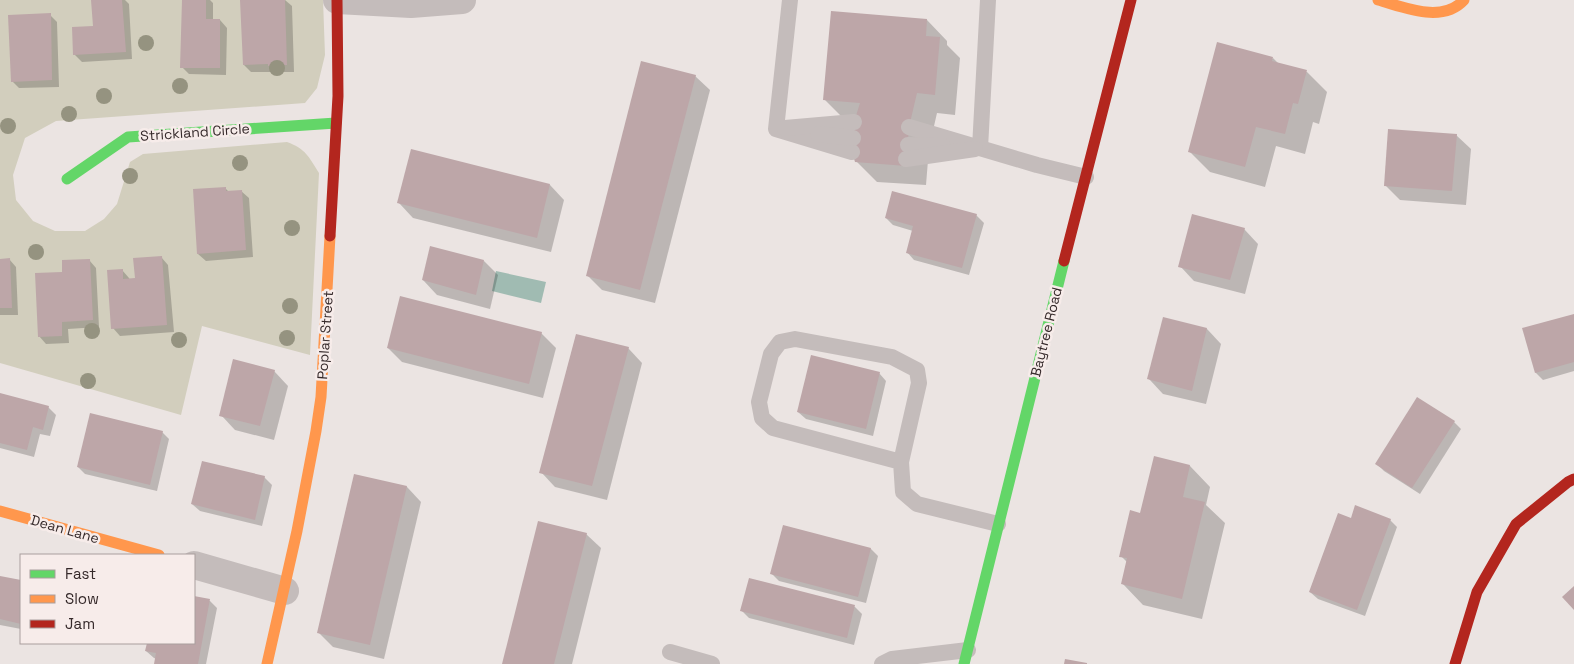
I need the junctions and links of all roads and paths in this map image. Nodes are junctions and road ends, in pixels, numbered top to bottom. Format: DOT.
graph roads {
  1 [pos="337,0"];
  2 [pos="462,0"];
  3 [pos="790,0"];
  4 [pos="988,0"];
  5 [pos="1131,0"];
  6 [pos="1378,0"];
  7 [pos="1464,0"];
  8 [pos="336,123"];
  9 [pos="909,127"];
  10 [pos="776,129"];
  11 [pos="980,148"];
  12 [pos="907,152"];
  13 [pos="1086,177"];
  14 [pos="67,179"];
  15 [pos="901,462"];
  16 [pos="1574,479"];
  17 [pos="0,510"];
  18 [pos="998,524"];
  19 [pos="156,554"];
  20 [pos="195,565"];
  21 [pos="285,591"];
  22 [pos="670,652"];
  23 [pos="966,657"];
  24 [pos="267,664"];
  25 [pos="712,664"];
  26 [pos="882,664"];
  27 [pos="1455,664"];
  1 -- 2 [label="street"];
  1 -- 8 [label="street, Poplar Street"];
  3 -- 10 [label="lane"];
  4 -- 11 [label="lane"];
  5 -- 13 [label="street, Baytree Road"];
  6 -- 7 [label="street"];
  8 -- 14 [label="street, Strickland Circle"];
  8 -- 21 [label="street, Poplar Street"];
  9 -- 11 [label="lane"];
  10 -- 10 [label="lane"];
  11 -- 12 [label="lane"];
  11 -- 13 [label="lane"];
  13 -- 18 [label="street, Baytree Road"];
  15 -- 15 [label="lane"];
  15 -- 18 [label="lane"];
  16 -- 27 [label="street"];
  17 -- 19 [label="street, Dean Lane"];
  18 -- 23 [label="street, Baytree Road"];
  20 -- 21 [label="street"];
  21 -- 24 [label="street, Poplar Street"];
  22 -- 25 [label="lane"];
  23 -- 26 [label="lane"];
}
